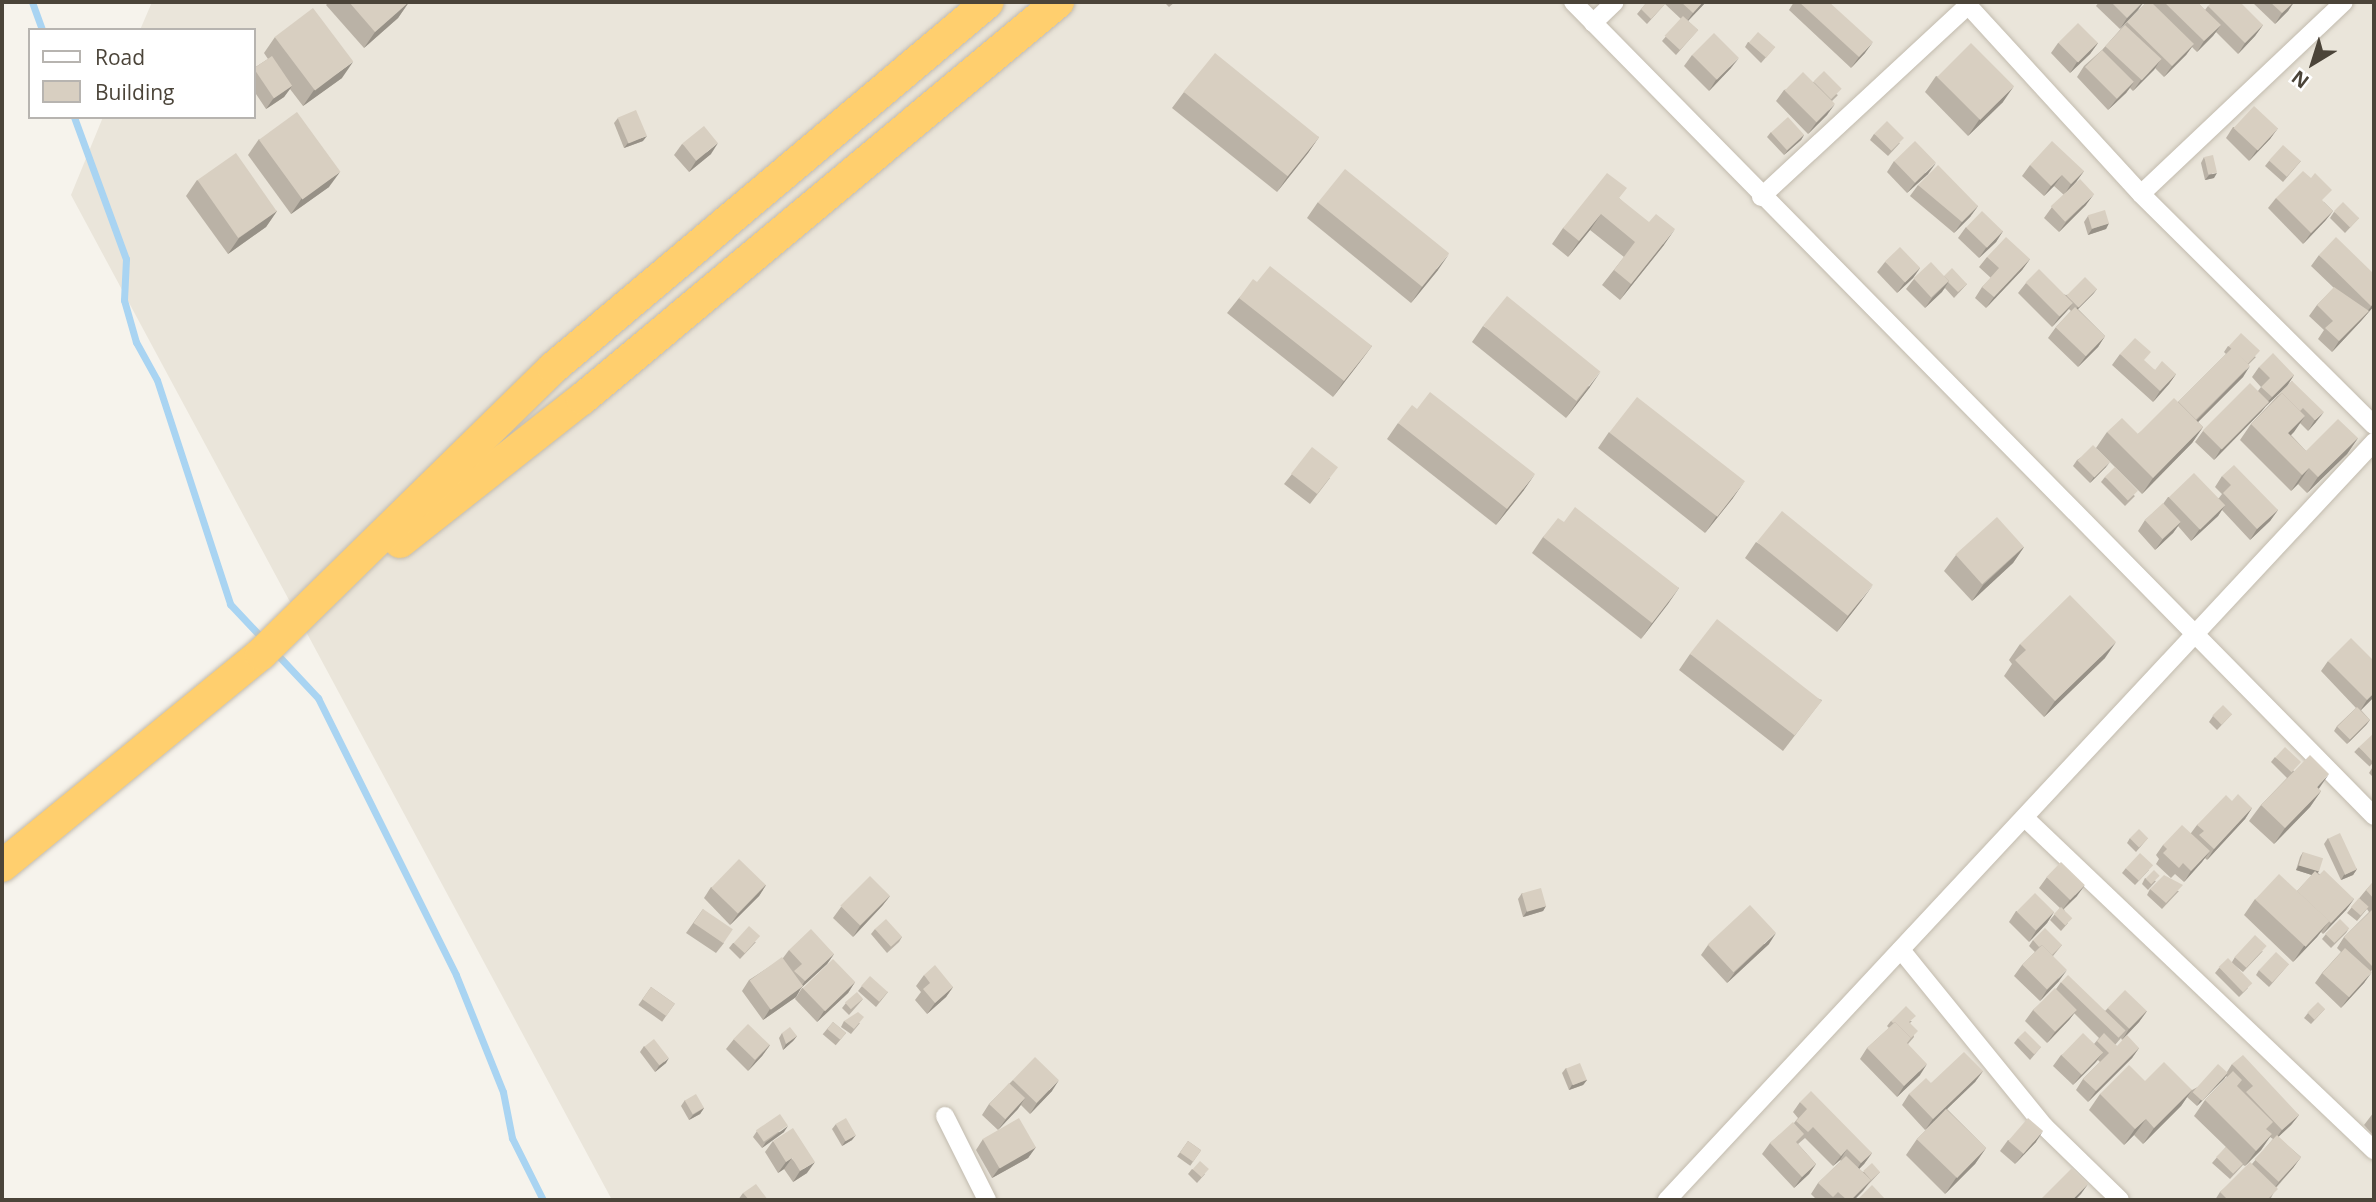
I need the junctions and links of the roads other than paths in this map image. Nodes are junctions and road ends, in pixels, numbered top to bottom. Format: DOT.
graph roads {
  1 [pos="988,2"];
  2 [pos="1058,2"];
  3 [pos="1573,2"];
  4 [pos="1615,2"];
  5 [pos="2344,2"];
  6 [pos="1967,4"];
  7 [pos="1593,23"];
  8 [pos="2141,194"];
  9 [pos="1761,197"];
  10 [pos="2374,425"];
  11 [pos="2374,442"];
  12 [pos="2198,634"];
  13 [pos="269,646"];
  14 [pos="2374,816"];
  15 [pos="2025,818"];
  16 [pos="2,866"];
  17 [pos="1901,950"];
  18 [pos="945,1116"];
  19 [pos="2374,1150"];
  20 [pos="987,1200"];
  21 [pos="1667,1200"];
  22 [pos="2120,1200"];
  1 -- 13 [label="highway"];
  2 -- 13 [label="highway"];
  3 -- 7 [label="street"];
  4 -- 7 [label="street"];
  5 -- 8 [label="street"];
  6 -- 8 [label="street"];
  6 -- 9 [label="street"];
  7 -- 9 [label="street"];
  8 -- 10 [label="street"];
  9 -- 12 [label="street"];
  11 -- 12 [label="street"];
  12 -- 14 [label="street"];
  12 -- 15 [label="street"];
  13 -- 16 [label="highway"];
  15 -- 17 [label="street"];
  15 -- 19 [label="street"];
  17 -- 21 [label="street"];
  17 -- 22 [label="street"];
  18 -- 20 [label="street"];
}
